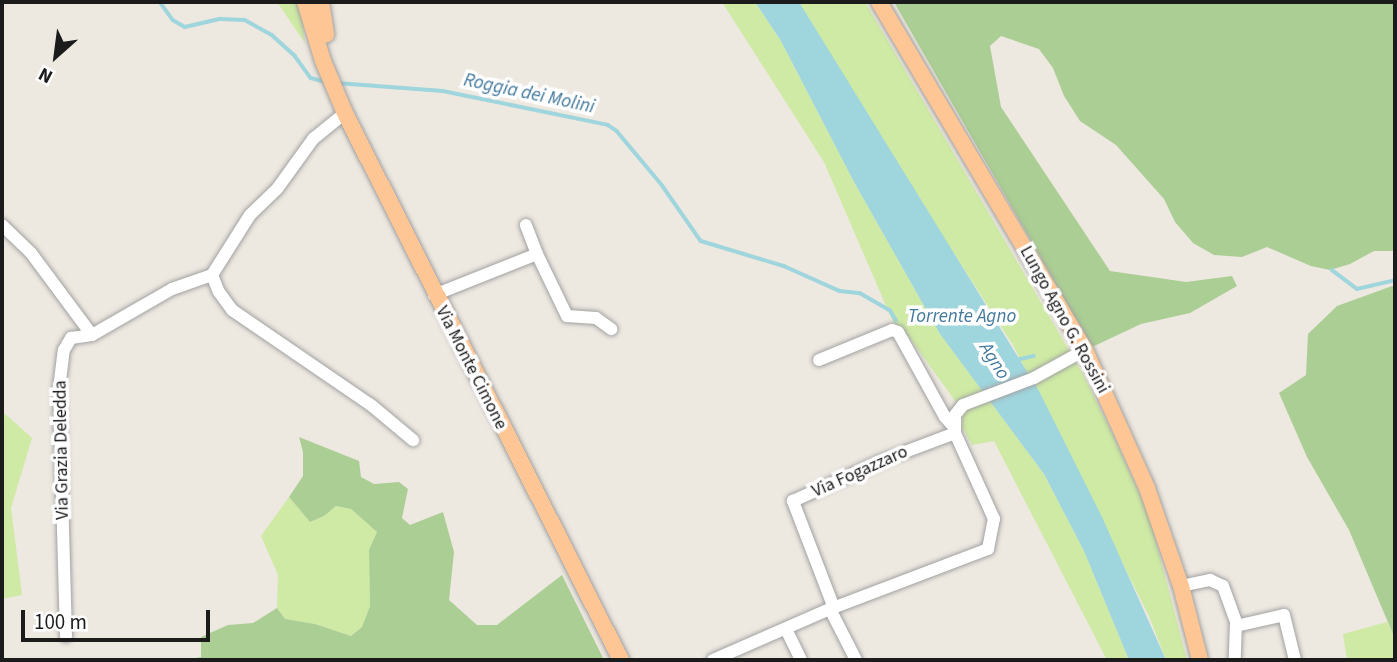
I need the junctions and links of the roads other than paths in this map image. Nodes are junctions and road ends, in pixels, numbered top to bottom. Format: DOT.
graph roads {
  1 [pos="305,2"];
  2 [pos="321,2"];
  3 [pos="879,2"];
  4 [pos="329,72"];
  5 [pos="345,113"];
  6 [pos="2,225"];
  7 [pos="526,225"];
  8 [pos="537,254"];
  9 [pos="212,275"];
  10 [pos="434,295"];
  11 [pos="611,329"];
  12 [pos="92,335"];
  13 [pos="1085,350"];
  14 [pos="819,360"];
  15 [pos="955,430"];
  16 [pos="412,440"];
  17 [pos="1181,586"];
  18 [pos="832,609"];
  19 [pos="1236,626"];
  20 [pos="786,629"];
  21 [pos="66,636"];
  22 [pos="621,660"];
  23 [pos="713,660"];
  24 [pos="802,660"];
  25 [pos="856,660"];
  26 [pos="1200,660"];
  27 [pos="1235,660"];
  28 [pos="1294,660"];
  1 -- 4 [label="main road, Via Monte Cimone"];
  2 -- 4 [label="main road, Via Monte Cimone"];
  3 -- 13 [label="main road, Lungo Agno G. Rossini"];
  4 -- 5 [label="main road, Via Monte Cimone"];
  5 -- 9 [label="street"];
  5 -- 10 [label="main road, Via Monte Cimone"];
  6 -- 12 [label="street"];
  7 -- 8 [label="street"];
  8 -- 10 [label="street"];
  8 -- 11 [label="street"];
  9 -- 12 [label="street, Via Grazia Deledda"];
  9 -- 16 [label="street"];
  10 -- 22 [label="main road, Via Monte Cimone"];
  12 -- 21 [label="street, Via Grazia Deledda"];
  13 -- 15 [label="street"];
  13 -- 17 [label="main road, Lungo Agno G. Rossini"];
  14 -- 15 [label="street"];
  15 -- 18 [label="street, Via Fogazzaro"];
  15 -- 18 [label="street"];
  17 -- 19 [label="street"];
  17 -- 26 [label="main road, Lungo Agno G. Rossini"];
  18 -- 20 [label="street"];
  18 -- 25 [label="street, Via Fogazzaro"];
  19 -- 27 [label="street"];
  19 -- 28 [label="street"];
  20 -- 23 [label="street"];
  20 -- 24 [label="street"];
}
